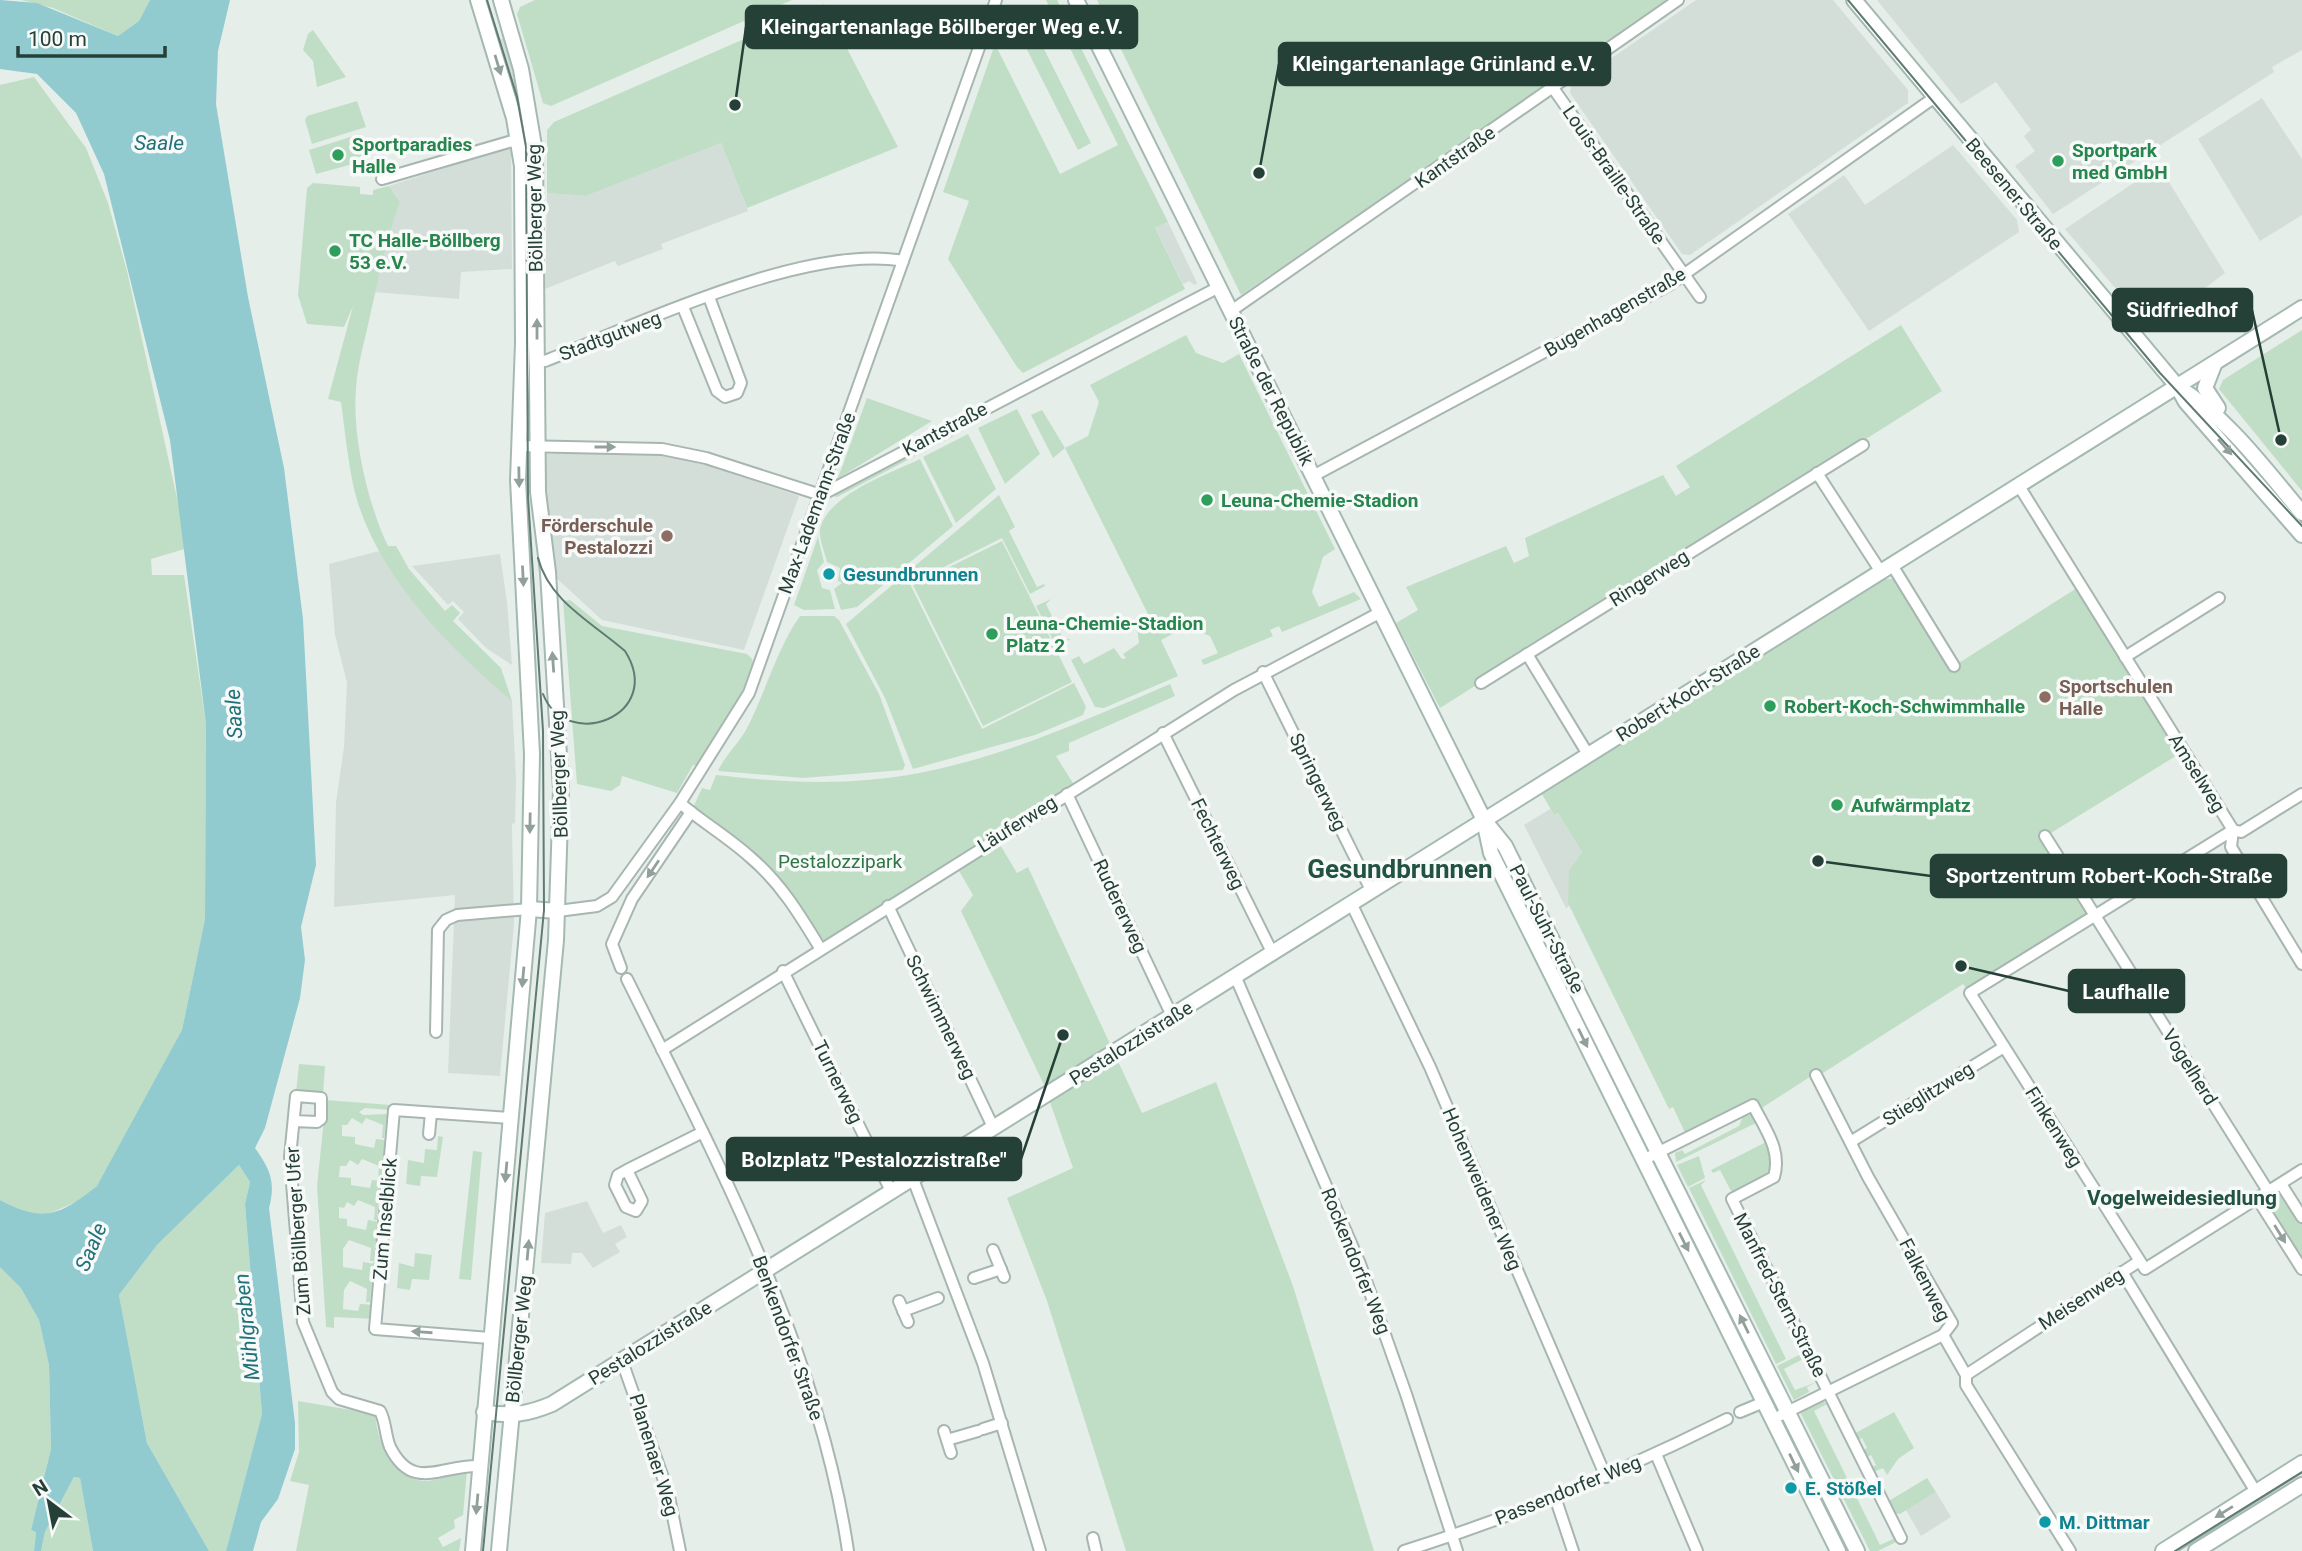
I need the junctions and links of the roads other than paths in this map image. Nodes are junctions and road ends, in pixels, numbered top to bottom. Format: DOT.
graph roads {
  1 [pos="478,0"];
  2 [pos="501,0"];
  3 [pos="996,0"];
  4 [pos="1076,0"];
  5 [pos="1678,0"];
  6 [pos="1854,0"];
  7 [pos="1553,88"];
  8 [pos="1935,97"];
  9 [pos="519,139"];
  10 [pos="382,179"];
  11 [pos="903,261"];
  12 [pos="1684,274"];
  13 [pos="1219,287"];
  14 [pos="709,297"];
  15 [pos="1700,297"];
  16 [pos="683,307"];
  17 [pos="2302,308"];
  18 [pos="1231,311"];
  19 [pos="537,360"];
  20 [pos="2218,360"];
  21 [pos="2177,386"];
  22 [pos="1863,445"];
  23 [pos="519,446"];
  24 [pos="537,447"];
  25 [pos="2254,456"];
  26 [pos="1817,473"];
  27 [pos="1313,476"];
  28 [pos="2019,486"];
  29 [pos="821,495"];
  30 [pos="2302,513"];
  31 [pos="2302,535"];
  32 [pos="1886,569"];
  33 [pos="2220,598"];
  34 [pos="1381,612"];
  35 [pos="1527,654"];
  36 [pos="2125,657"];
  37 [pos="1954,666"];
  38 [pos="1263,672"];
  39 [pos="1481,682"];
  40 [pos="1163,733"];
  41 [pos="1590,756"];
  42 [pos="1067,794"];
  43 [pos="2302,794"];
  44 [pos="680,803"];
  45 [pos="691,812"];
  46 [pos="1484,821"];
  47 [pos="2233,830"];
  48 [pos="2045,836"];
  49 [pos="1372,892"];
  50 [pos="1352,905"];
  51 [pos="888,906"];
  52 [pos="529,909"];
  53 [pos="558,911"];
  54 [pos="2094,915"];
  55 [pos="820,948"];
  56 [pos="1273,954"];
  57 [pos="2302,964"];
  58 [pos="621,968"];
  59 [pos="783,971"];
  60 [pos="1236,978"];
  61 [pos="627,979"];
  62 [pos="1173,1018"];
  63 [pos="436,1032"];
  64 [pos="2004,1048"];
  65 [pos="662,1050"];
  66 [pos="1816,1075"];
  67 [pos="430,1113"];
  68 [pos="511,1118"];
  69 [pos="294,1121"];
  70 [pos="995,1129"];
  71 [pos="701,1133"];
  72 [pos="429,1135"];
  73 [pos="1852,1141"];
  74 [pos="1660,1152"];
  75 [pos="1643,1160"];
  76 [pos="627,1170"];
  77 [pos="2302,1170"];
  78 [pos="913,1179"];
  79 [pos="2281,1184"];
  80 [pos="2268,1191"];
  81 [pos="892,1193"];
  82 [pos="2257,1198"];
  83 [pos="2302,1217"];
  84 [pos="993,1250"];
  85 [pos="2138,1262"];
  86 [pos="2302,1269"];
  87 [pos="765,1272"];
  88 [pos="2122,1272"];
  89 [pos="956,1288"];
  90 [pos="908,1322"];
  91 [pos="1943,1335"];
  92 [pos="490,1338"];
  93 [pos="622,1361"];
  94 [pos="1966,1375"];
  95 [pos="1829,1392"];
  96 [pos="1764,1402"];
  97 [pos="484,1412"];
  98 [pos="1740,1412"];
  99 [pos="1787,1412"];
  100 [pos="511,1416"];
  101 [pos="1727,1419"];
  102 [pos="1772,1419"];
  103 [pos="1002,1423"];
  104 [pos="951,1453"];
  105 [pos="1656,1454"];
  106 [pos="2302,1463"];
  107 [pos="480,1466"];
  108 [pos="1606,1477"];
  109 [pos="2302,1485"];
  110 [pos="2256,1492"];
  111 [pos="1555,1497"];
  112 [pos="1452,1536"];
  113 [pos="1093,1538"];
  114 [pos="1902,1538"];
  115 [pos="473,1551"];
  116 [pos="499,1551"];
  117 [pos="680,1551"];
  118 [pos="848,1551"];
  119 [pos="1040,1551"];
  120 [pos="1096,1551"];
  121 [pos="1404,1551"];
  122 [pos="1457,1551"];
  123 [pos="1573,1551"];
  124 [pos="1697,1551"];
  125 [pos="1838,1551"];
  126 [pos="1857,1551"];
  127 [pos="2070,1551"];
  128 [pos="2163,1551"];
  129 [pos="2196,1551"];
  1 -- 9 [label="street, Böllberger Weg, one-way"];
  19 -- 2 [label="street, Böllberger Weg, one-way"];
  3 -- 11 [label="street, Max-Lademann-Straße"];
  4 -- 13 [label="street, Straße der Republik"];
  5 -- 7 [label="street, Kantstraße"];
  6 -- 8 [label="street, Beesener Straße"];
  7 -- 12 [label="street, Louis-Braille-Straße"];
  7 -- 18 [label="street, Kantstraße"];
  8 -- 12 [label="street, Bugenhagenstraße"];
  8 -- 21 [label="street, Beesener Straße"];
  9 -- 10 [label="street, Böllberger Weg"];
  9 -- 23 [label="street, Böllberger Weg"];
  11 -- 14 [label="street, Stadtgutweg"];
  11 -- 29 [label="street, Max-Lademann-Straße"];
  12 -- 15 [label="street, Louis-Braille-Straße"];
  12 -- 27 [label="street, Bugenhagenstraße"];
  13 -- 18 [label="street, Straße der Republik"];
  13 -- 29 [label="street, Kantstraße"];
  14 -- 16 [label="street, Stadtgutweg"];
  14 -- 16 [label="street, Stadtgutweg"];
  16 -- 19 [label="street, Stadtgutweg"];
  17 -- 20 [label="street, Robert-Koch-Straße"];
  18 -- 27 [label="street, Straße der Republik"];
  19 -- 24 [label="street, Böllberger Weg"];
  20 -- 21 [label="street, Robert-Koch-Straße"];
  20 -- 25 [label="street"];
  21 -- 25 [label="street"];
  21 -- 28 [label="street, Robert-Koch-Straße"];
  21 -- 31 [label="street, one-way"];
  22 -- 26 [label="street, Ringerweg"];
  23 -- 24 [label="street"];
  23 -- 52 [label="street, Böllberger Weg, one-way"];
  24 -- 29 [label="street, one-way"];
  53 -- 24 [label="street, Böllberger Weg, one-way"];
  25 -- 30 [label="street"];
  26 -- 32 [label="street"];
  26 -- 35 [label="street, Ringerweg"];
  27 -- 34 [label="street, Straße der Republik"];
  28 -- 32 [label="street, Robert-Koch-Straße"];
  28 -- 36 [label="street, Amselweg"];
  29 -- 44 [label="street, Max-Lademann-Straße"];
  32 -- 37 [label="street"];
  32 -- 41 [label="street, Robert-Koch-Straße"];
  33 -- 36 [label="street"];
  34 -- 38 [label="street, Läuferweg"];
  34 -- 46 [label="street, Straße der Republik"];
  35 -- 39 [label="street, Ringerweg"];
  35 -- 41 [label="street"];
  36 -- 47 [label="street, Amselweg"];
  38 -- 40 [label="street, Läuferweg"];
  38 -- 49 [label="street, Springerweg"];
  40 -- 42 [label="street, Läuferweg"];
  40 -- 56 [label="street, Fechterweg"];
  41 -- 46 [label="street, Robert-Koch-Straße"];
  42 -- 51 [label="street, Läuferweg"];
  42 -- 62 [label="street, Rudererweg"];
  43 -- 47 [label="street"];
  44 -- 45 [label="street"];
  44 -- 53 [label="street, Max-Lademann-Straße"];
  45 -- 55 [label="street"];
  45 -- 58 [label="street, one-way"];
  46 -- 49 [label="street, Pestalozzistraße"];
  46 -- 74 [label="street, Paul-Suhr-Straße"];
  46 -- 75 [label="street, Paul-Suhr-Straße, one-way"];
  47 -- 54 [label="street"];
  47 -- 57 [label="street, Amselweg"];
  48 -- 54 [label="street, Vogelherd"];
  49 -- 50 [label="street, Pestalozzistraße"];
  50 -- 56 [label="street, Pestalozzistraße"];
  50 -- 108 [label="street, Hohenweidener Weg"];
  51 -- 55 [label="street, Läuferweg"];
  51 -- 70 [label="street, Schwimmerweg"];
  52 -- 53 [label="street, Max-Lademann-Straße"];
  52 -- 63 [label="street"];
  52 -- 68 [label="street, Böllberger Weg, one-way"];
  100 -- 53 [label="street, Böllberger Weg, one-way"];
  54 -- 64 [label="street, Finkenweg"];
  54 -- 80 [label="street, Vogelherd"];
  55 -- 59 [label="street, Läuferweg"];
  56 -- 60 [label="street, Pestalozzistraße"];
  59 -- 65 [label="street, Läuferweg"];
  59 -- 81 [label="street, Turnerweg"];
  60 -- 62 [label="street, Pestalozzistraße"];
  60 -- 112 [label="street, Rockendorfer Weg"];
  61 -- 65 [label="street, Benkendorfer Straße"];
  62 -- 70 [label="street, Pestalozzistraße"];
  64 -- 73 [label="street, Stieglitzweg"];
  64 -- 85 [label="street, Finkenweg"];
  65 -- 71 [label="street, Benkendorfer Straße"];
  66 -- 73 [label="street, Falkenweg"];
  67 -- 68 [label="street, Zum Inselblick"];
  67 -- 72 [label="street"];
  92 -- 67 [label="street, Zum Inselblick, one-way"];
  68 -- 92 [label="street, Böllberger Weg, one-way"];
  69 -- 107 [label="street, Zum Böllberger Ufer"];
  70 -- 78 [label="street, Pestalozzistraße"];
  71 -- 76 [label="street"];
  71 -- 87 [label="street, Benkendorfer Straße"];
  73 -- 91 [label="street, Falkenweg"];
  74 -- 75 [label="street, Manfred-Stern-Straße"];
  74 -- 95 [label="street, Manfred-Stern-Straße"];
  99 -- 74 [label="street, Paul-Suhr-Straße, one-way"];
  75 -- 96 [label="street, Paul-Suhr-Straße, one-way"];
  77 -- 79 [label="street, Meisenweg"];
  78 -- 81 [label="street, Pestalozzistraße"];
  78 -- 89 [label="street"];
  79 -- 80 [label="street, Meisenweg"];
  79 -- 83 [label="street"];
  80 -- 82 [label="street, Meisenweg"];
  81 -- 87 [label="street, Pestalozzistraße"];
  82 -- 85 [label="street, Meisenweg"];
  82 -- 86 [label="street, one-way"];
  84 -- 89 [label="street"];
  85 -- 88 [label="street, Meisenweg"];
  87 -- 93 [label="street, Pestalozzistraße"];
  87 -- 118 [label="street, Benkendorfer Straße"];
  88 -- 94 [label="street, Meisenweg"];
  88 -- 110 [label="street"];
  89 -- 90 [label="street"];
  89 -- 103 [label="street"];
  91 -- 94 [label="street, Falkenweg"];
  91 -- 95 [label="street"];
  92 -- 97 [label="street, Böllberger Weg"];
  93 -- 100 [label="street, Pestalozzistraße"];
  93 -- 117 [label="street, Planenaer Weg"];
  94 -- 127 [label="street, Falkenweg"];
  95 -- 99 [label="street"];
  95 -- 114 [label="street, Manfred-Stern-Straße"];
  96 -- 98 [label="street"];
  96 -- 102 [label="street, Paul-Suhr-Straße"];
  97 -- 100 [label="street, Pestalozzistraße"];
  97 -- 107 [label="street, Böllberger Weg"];
  99 -- 102 [label="street"];
  99 -- 126 [label="street, Paul-Suhr-Straße"];
  100 -- 116 [label="street, Böllberger Weg"];
  101 -- 105 [label="street, Passendorfer Weg"];
  102 -- 125 [label="street, Paul-Suhr-Straße, one-way"];
  103 -- 104 [label="street"];
  103 -- 119 [label="street"];
  105 -- 108 [label="street, Passendorfer Weg"];
  105 -- 124 [label="street"];
  106 -- 110 [label="street"];
  107 -- 115 [label="street, Böllberger Weg, one-way"];
  108 -- 111 [label="street, Passendorfer Weg"];
  109 -- 129 [label="street"];
  110 -- 128 [label="street, one-way"];
  111 -- 112 [label="street, Passendorfer Weg"];
  111 -- 123 [label="street"];
  112 -- 121 [label="street, Passendorfer Weg"];
  112 -- 122 [label="street, Rockendorfer Weg"];
  113 -- 120 [label="street"];
}
